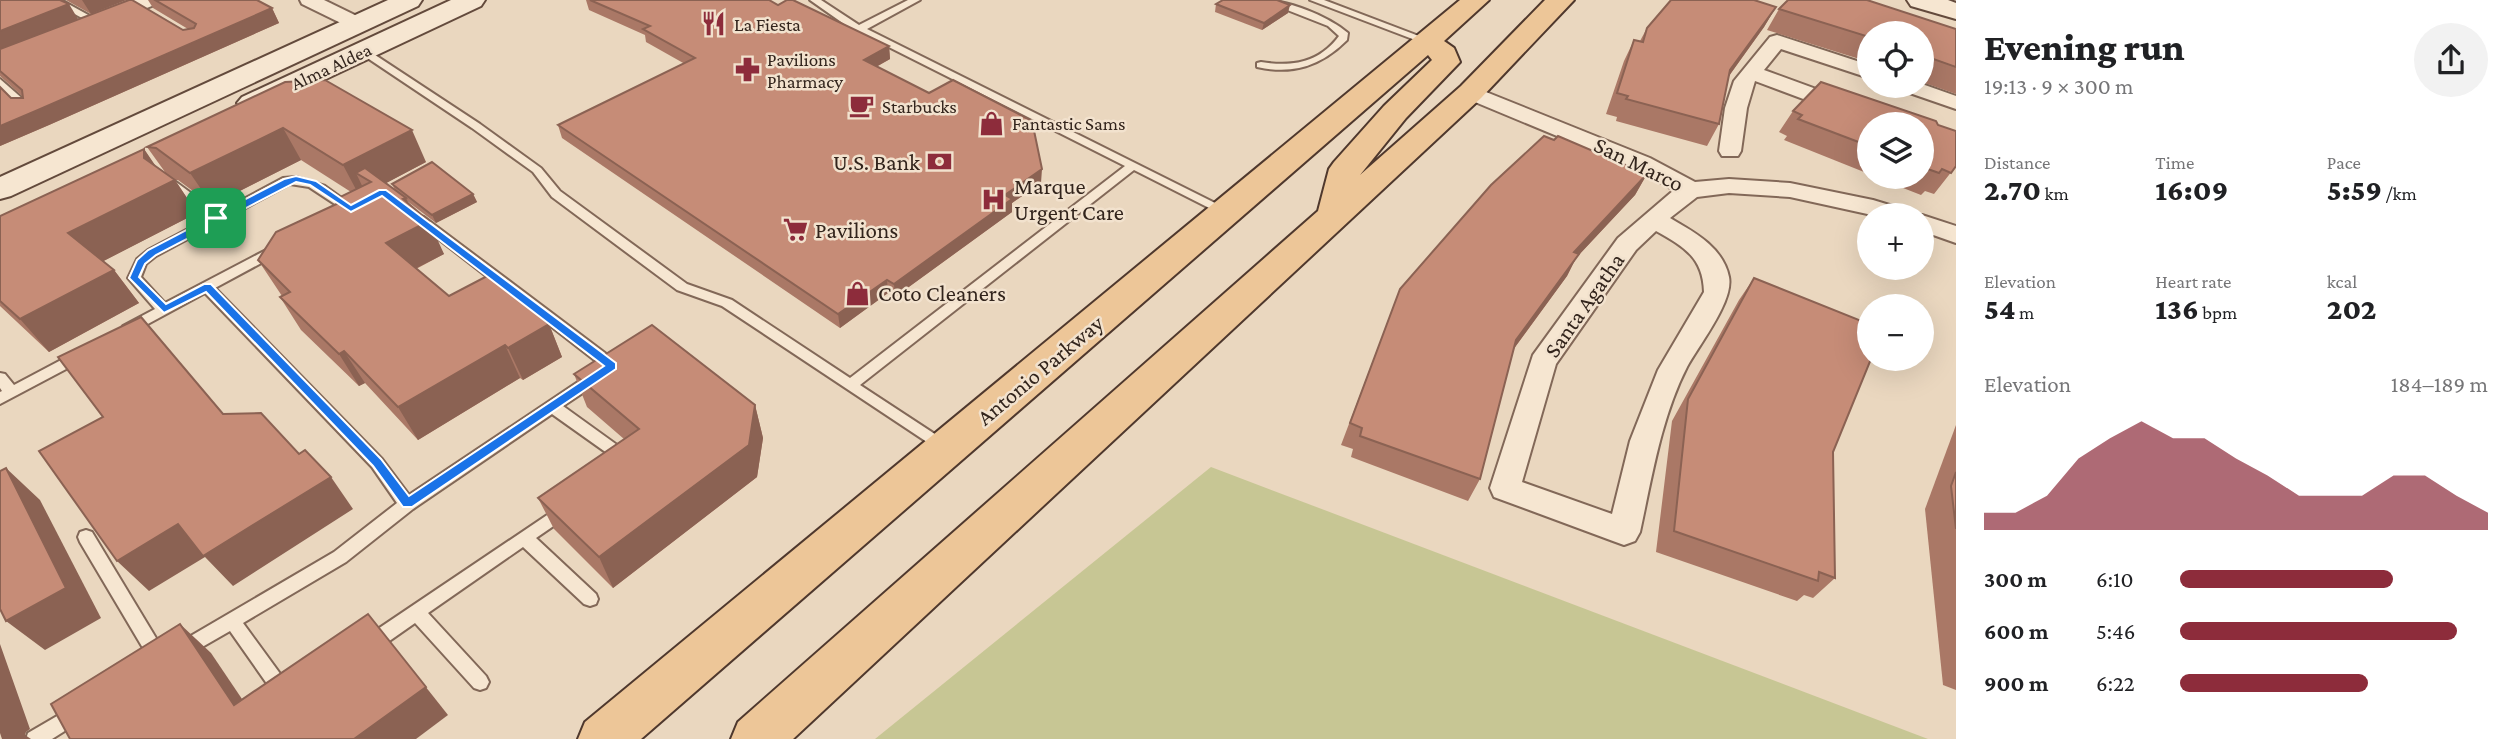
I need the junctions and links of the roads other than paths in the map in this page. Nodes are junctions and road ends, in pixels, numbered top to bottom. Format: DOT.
graph roads {
  1 [pos="54,0"];
  2 [pos="309,0"];
  3 [pos="409,0"];
  4 [pos="472,0"];
  5 [pos="815,0"];
  6 [pos="915,0"];
  7 [pos="1268,0"];
  8 [pos="1315,0"];
  9 [pos="1476,0"];
  10 [pos="1561,0"];
  11 [pos="1920,0"];
  12 [pos="145,6"];
  13 [pos="1956,11"];
  14 [pos="96,22"];
  15 [pos="861,28"];
  16 [pos="72,31"];
  17 [pos="359,37"];
  18 [pos="1427,41"];
  19 [pos="1261,65"];
  20 [pos="1857,68"];
  21 [pos="1751,73"];
  22 [pos="0,82"];
  23 [pos="1471,92"];
  24 [pos="1934,95"];
  25 [pos="1956,103"];
  26 [pos="28,109"];
  27 [pos="1857,112"];
  28 [pos="226,116"];
  29 [pos="1730,151"];
  30 [pos="1133,165"];
  31 [pos="172,185"];
  32 [pos="1691,190"];
  33 [pos="6,203"];
  34 [pos="1857,203"];
  35 [pos="404,208"];
  36 [pos="350,209"];
  37 [pos="1227,212"];
  38 [pos="1334,213"];
  39 [pos="216,218"];
  40 [pos="1654,219"];
  41 [pos="1934,227"];
  42 [pos="1956,235"];
  43 [pos="291,241"];
  44 [pos="207,286"];
  45 [pos="164,310"];
  46 [pos="117,335"];
  47 [pos="94,348"];
  48 [pos="0,378"];
  49 [pos="850,385"];
  50 [pos="6,396"];
  51 [pos="553,407"];
  52 [pos="946,449"];
  53 [pos="620,471"];
  54 [pos="578,500"];
  55 [pos="407,504"];
  56 [pos="86,537"];
  57 [pos="524,537"];
  58 [pos="590,599"];
  59 [pos="416,612"];
  60 [pos="232,621"];
  61 [pos="353,656"];
  62 [pos="480,682"];
  63 [pos="300,693"];
  64 [pos="92,705"];
  65 [pos="35,739"];
  66 [pos="603,739"];
  67 [pos="755,739"];
  1 -- 14 [label="lane"];
  2 -- 17 [label="street"];
  3 -- 17 [label="main road, Alma Aldea"];
  4 -- 17 [label="main road, Alma Aldea"];
  5 -- 15 [label="lane"];
  6 -- 15 [label="lane"];
  7 -- 19 [label="lane"];
  8 -- 18 [label="lane"];
  9 -- 18 [label="main road, Antonio Parkway"];
  10 -- 23 [label="main road"];
  11 -- 13 [label="main road"];
  12 -- 14 [label="street"];
  14 -- 16 [label="street"];
  15 -- 30 [label="lane"];
  17 -- 28 [label="main road, Alma Aldea"];
  17 -- 33 [label="main road, Alma Aldea"];
  17 -- 33 [label="main road, Alma Aldea"];
  17 -- 49 [label="lane"];
  18 -- 37 [label="main road, Antonio Parkway"];
  18 -- 38 [label="main road"];
  20 -- 21 [label="street"];
  21 -- 27 [label="street"];
  21 -- 29 [label="street"];
  22 -- 26 [label="lane"];
  23 -- 32 [label="street, San Marco"];
  23 -- 38 [label="main road"];
  24 -- 25 [label="street"];
  30 -- 37 [label="lane"];
  30 -- 49 [label="lane"];
  31 -- 39 [label="lane"];
  32 -- 34 [label="street, San Marco"];
  32 -- 40 [label="street, Santa Agatha"];
  35 -- 51 [label="lane"];
  36 -- 39 [label="lane"];
  37 -- 52 [label="main road, Antonio Parkway"];
  38 -- 67 [label="main road"];
  39 -- 45 [label="lane"];
  40 -- 40 [label="street, Santa Agatha"];
  41 -- 42 [label="street"];
  43 -- 44 [label="lane"];
  44 -- 45 [label="lane"];
  44 -- 55 [label="lane"];
  45 -- 46 [label="lane"];
  47 -- 50 [label="lane"];
  48 -- 50 [label="lane"];
  49 -- 52 [label="lane"];
  51 -- 53 [label="lane"];
  51 -- 55 [label="lane"];
  52 -- 66 [label="main road, Antonio Parkway"];
  54 -- 57 [label="lane"];
  55 -- 60 [label="lane"];
  56 -- 60 [label="lane"];
  57 -- 58 [label="lane"];
  57 -- 59 [label="lane"];
  59 -- 61 [label="lane"];
  59 -- 62 [label="lane"];
  60 -- 63 [label="lane"];
  64 -- 65 [label="lane"];
}
